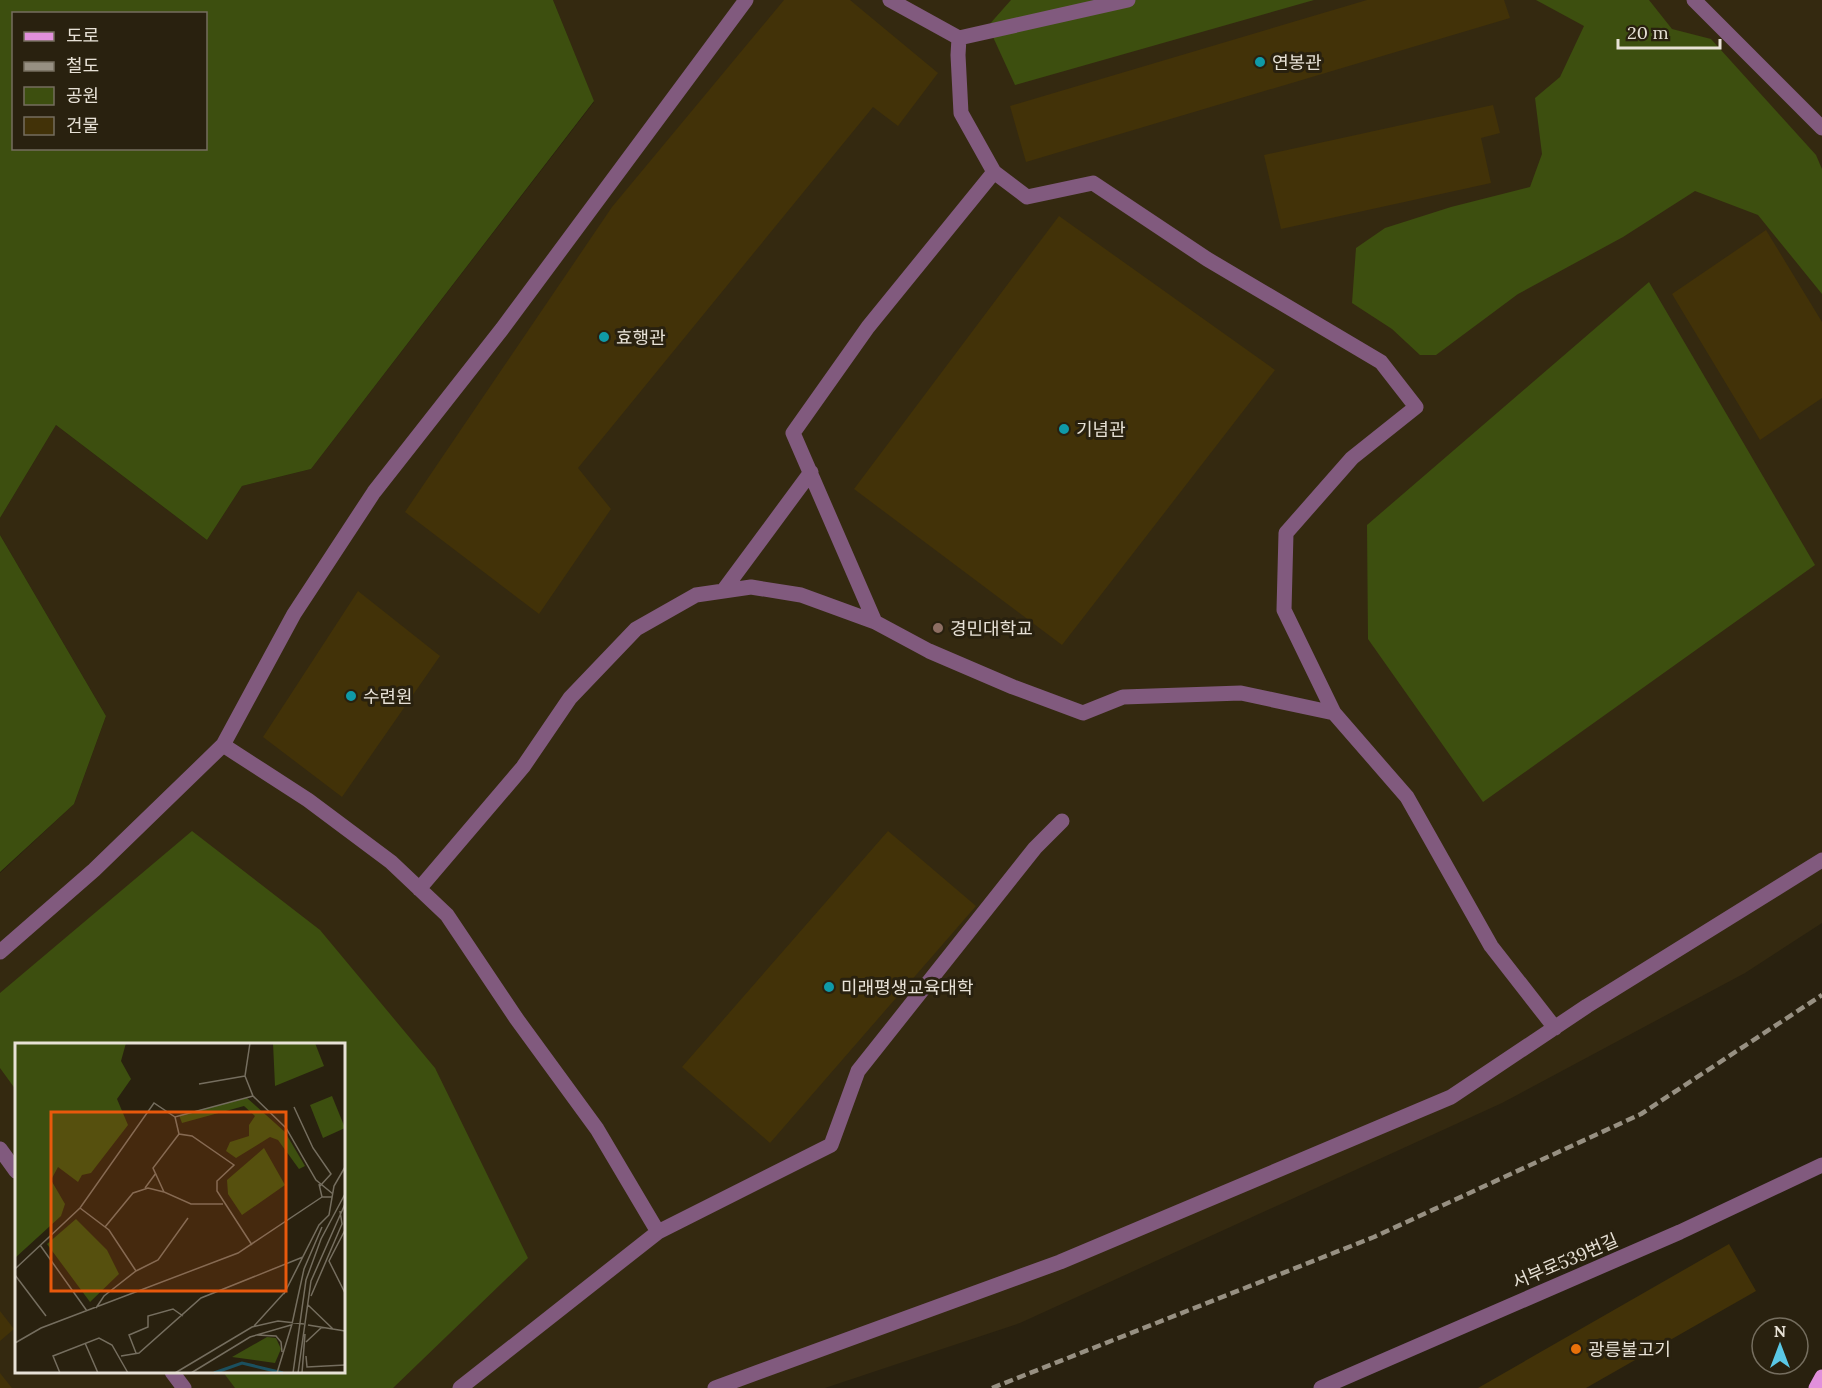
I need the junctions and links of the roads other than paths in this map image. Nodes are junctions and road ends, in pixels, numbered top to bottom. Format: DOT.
graph roads {
  1 [pos="746,0"];
  2 [pos="890,0"];
  3 [pos="1128,0"];
  4 [pos="1694,0"];
  5 [pos="959,38"];
  6 [pos="1822,128"];
  7 [pos="994,172"];
  8 [pos="811,472"];
  9 [pos="723,591"];
  10 [pos="875,622"];
  11 [pos="1334,712"];
  12 [pos="224,745"];
  13 [pos="1062,821"];
  14 [pos="1822,860"];
  15 [pos="419,889"];
  16 [pos="0,952"];
  17 [pos="1555,1028"];
  18 [pos="0,1149"];
  19 [pos="1822,1165"];
  20 [pos="15,1170"];
  21 [pos="658,1232"];
  22 [pos="173,1373"];
  23 [pos="1822,1377"];
  24 [pos="184,1388"];
  25 [pos="460,1388"];
  26 [pos="714,1388"];
  27 [pos="1322,1388"];
  28 [pos="1816,1388"];
  1 -- 12 [label="street"];
  2 -- 5 [label="street"];
  3 -- 5 [label="street"];
  4 -- 6 [label="street"];
  5 -- 7 [label="street"];
  7 -- 8 [label="street"];
  7 -- 11 [label="street"];
  8 -- 9 [label="street"];
  8 -- 10 [label="street"];
  9 -- 10 [label="street"];
  9 -- 15 [label="street"];
  10 -- 11 [label="street"];
  11 -- 17 [label="street"];
  12 -- 15 [label="street"];
  12 -- 16 [label="street"];
  13 -- 21 [label="street"];
  14 -- 17 [label="street"];
  15 -- 21 [label="street"];
  17 -- 26 [label="street"];
  18 -- 20 [label="street"];
  19 -- 27 [label="street, 서부로539번길"];
  21 -- 25 [label="street"];
  22 -- 24 [label="street"];
  23 -- 28 [label="main road"];
}
